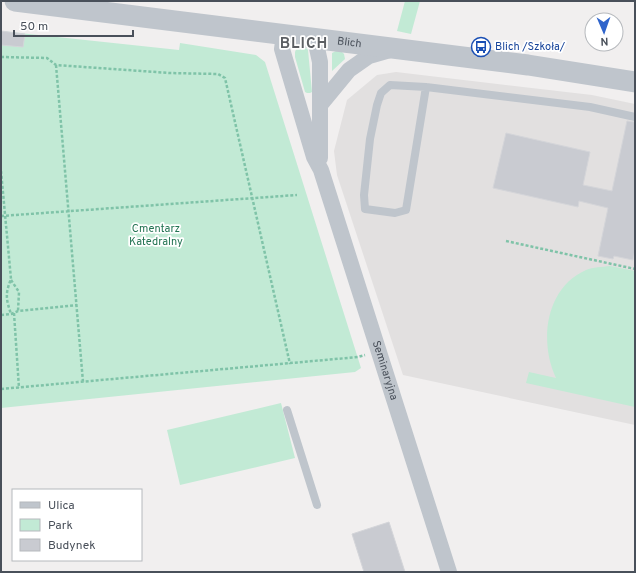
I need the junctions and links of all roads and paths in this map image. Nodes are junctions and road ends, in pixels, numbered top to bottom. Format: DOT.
graph roads {
  1 [pos="15,1"];
  2 [pos="284,35"];
  3 [pos="315,39"];
  4 [pos="396,49"];
  5 [pos="1,57"];
  6 [pos="56,65"];
  7 [pos="635,82"];
  8 [pos="426,87"];
  9 [pos="320,104"];
  10 [pos="635,117"];
  11 [pos="321,170"];
  12 [pos="1,171"];
  13 [pos="297,195"];
  14 [pos="252,198"];
  15 [pos="69,212"];
  16 [pos="3,216"];
  17 [pos="506,241"];
  18 [pos="635,269"];
  19 [pos="11,279"];
  20 [pos="77,305"];
  21 [pos="18,311"];
  22 [pos="12,313"];
  23 [pos="1,315"];
  24 [pos="358,357"];
  25 [pos="290,364"];
  26 [pos="83,382"];
  27 [pos="19,388"];
  28 [pos="1,389"];
  29 [pos="287,410"];
  30 [pos="318,505"];
  31 [pos="448,572"];
  1 -- 2 [label="street, Blich"];
  2 -- 3 [label="street, Blich"];
  2 -- 11 [label="street, Seminaryjna"];
  3 -- 4 [label="street, Blich"];
  3 -- 9 [label="street, Seminaryjna"];
  4 -- 7 [label="street, Blich"];
  4 -- 9 [label="street"];
  5 -- 6 [label="path"];
  6 -- 14 [label="path"];
  6 -- 15 [label="path"];
  8 -- 8 [label="lane"];
  8 -- 10 [label="lane"];
  9 -- 11 [label="street, Seminaryjna"];
  11 -- 31 [label="street, Seminaryjna"];
  12 -- 16 [label="path"];
  13 -- 14 [label="path"];
  14 -- 15 [label="path"];
  14 -- 25 [label="path"];
  15 -- 16 [label="path"];
  15 -- 20 [label="path"];
  16 -- 19 [label="path"];
  17 -- 18 [label="path"];
  19 -- 21 [label="path"];
  19 -- 22 [label="path"];
  20 -- 21 [label="path"];
  20 -- 26 [label="path"];
  21 -- 22 [label="path"];
  22 -- 23 [label="path"];
  22 -- 27 [label="path"];
  24 -- 25 [label="path"];
  25 -- 26 [label="path"];
  26 -- 27 [label="path"];
  27 -- 28 [label="path"];
  29 -- 30 [label="lane"];
}
